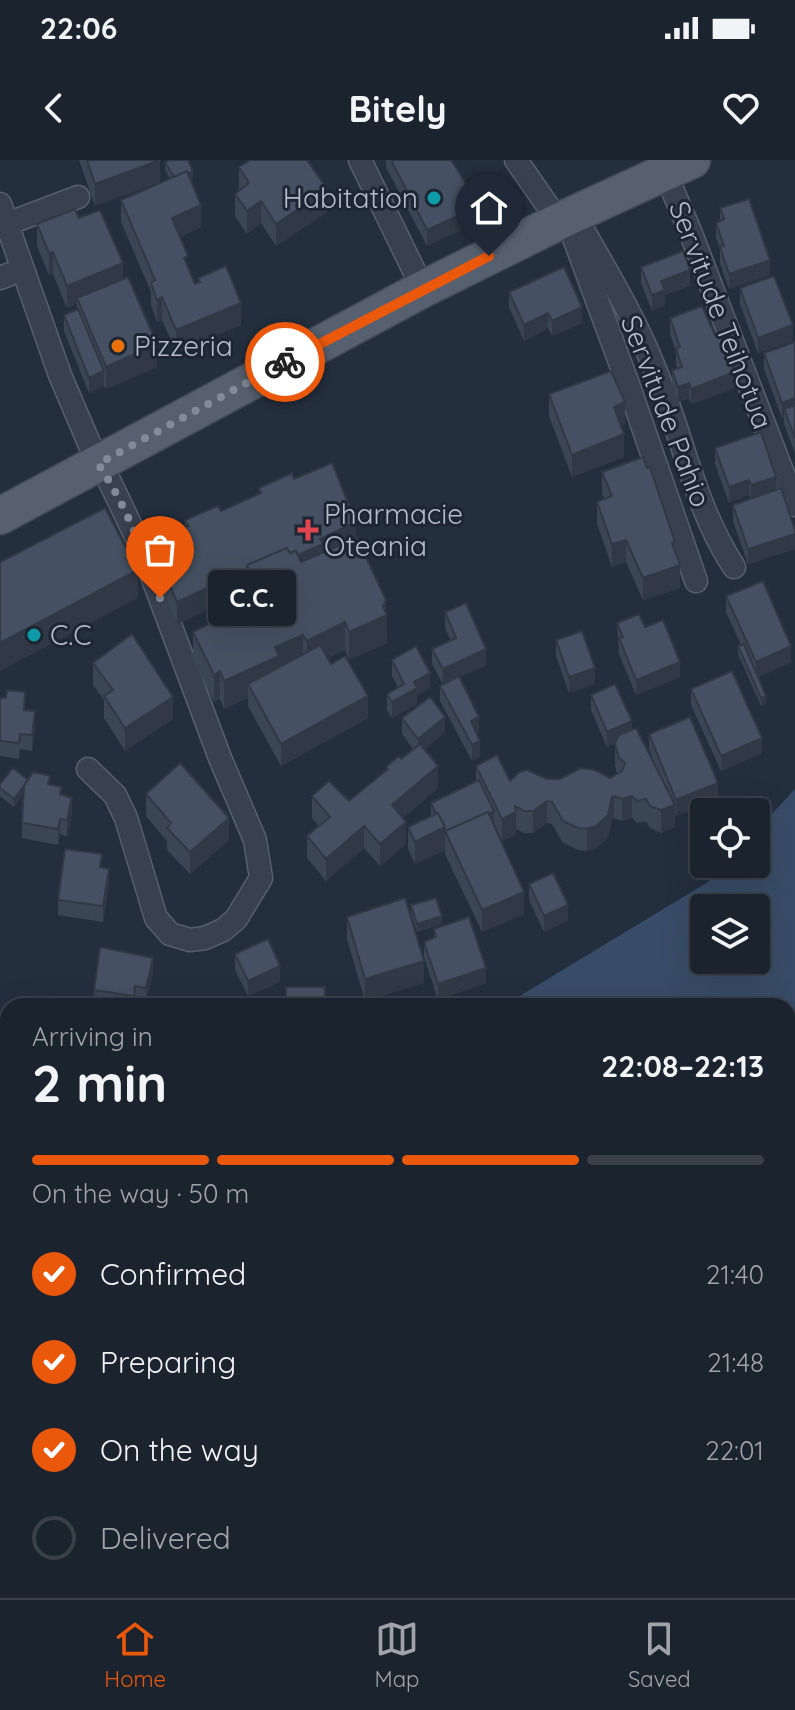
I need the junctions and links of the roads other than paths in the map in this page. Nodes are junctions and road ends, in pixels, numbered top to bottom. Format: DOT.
graph roads {
  1 [pos="360,160"];
  2 [pos="516,160"];
  3 [pos="672,164"];
  4 [pos="78,197"];
  5 [pos="4,214"];
  6 [pos="566,218"];
  7 [pos="23,269"];
  8 [pos="0,278"];
  9 [pos="423,289"];
  10 [pos="98,464"];
  11 [pos="795,505"];
  12 [pos="0,516"];
  13 [pos="734,567"];
  14 [pos="696,581"];
  15 [pos="88,769"];
  1 -- 9 [label="street"];
  2 -- 6 [label="street"];
  3 -- 6 [label="main road"];
  3 -- 11 [label="street, Servitude Teihotua"];
  4 -- 5 [label="street"];
  5 -- 7 [label="street"];
  6 -- 9 [label="main road"];
  6 -- 13 [label="street, Servitude Pahio"];
  6 -- 14 [label="street"];
  7 -- 8 [label="street"];
  7 -- 10 [label="street"];
  9 -- 10 [label="main road"];
  10 -- 12 [label="main road"];
  10 -- 15 [label="street"];
}
